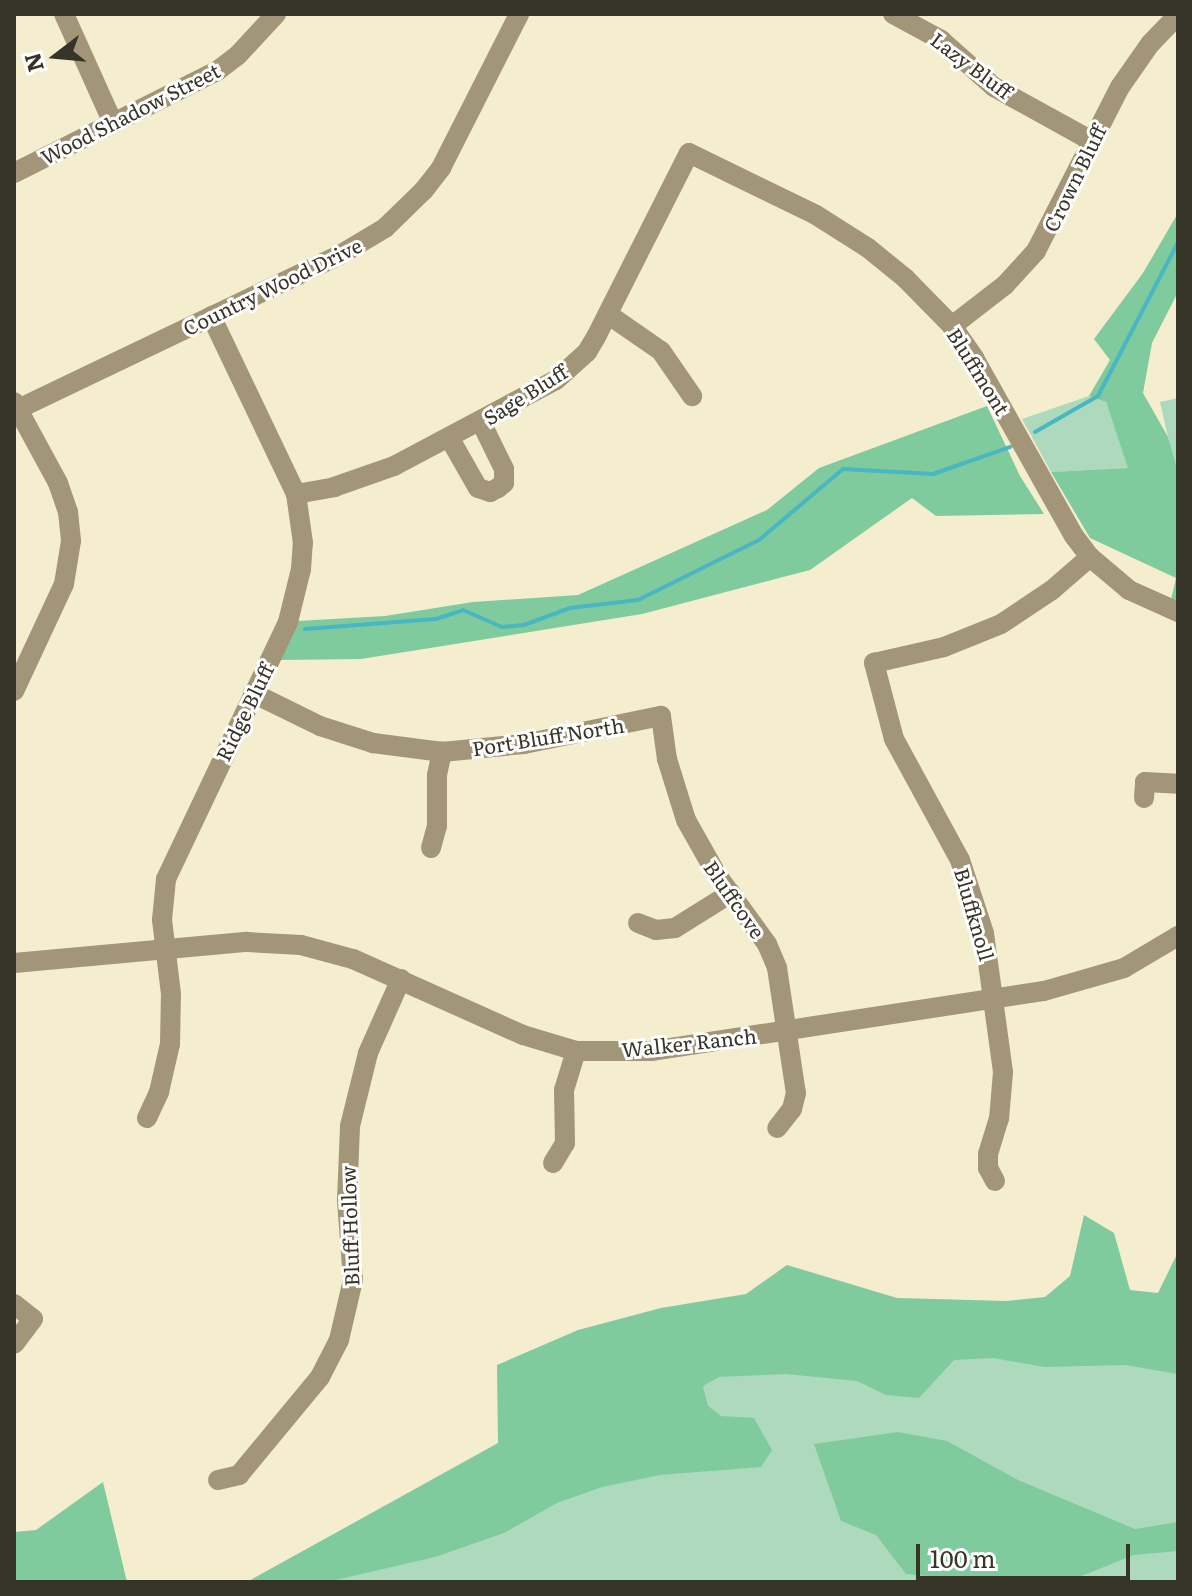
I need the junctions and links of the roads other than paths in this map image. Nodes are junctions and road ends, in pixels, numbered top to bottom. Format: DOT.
graph roads {
  1 [pos="64,14"];
  2 [pos="276,14"];
  3 [pos="519,14"];
  4 [pos="893,14"];
  5 [pos="1178,15"];
  6 [pos="113,123"];
  7 [pos="1092,141"];
  8 [pos="689,153"];
  9 [pos="14,173"];
  10 [pos="609,315"];
  11 [pos="211,316"];
  12 [pos="952,326"];
  13 [pos="692,396"];
  14 [pos="15,407"];
  15 [pos="481,422"];
  16 [pos="450,439"];
  17 [pos="296,494"];
  18 [pos="1090,557"];
  19 [pos="1178,612"];
  20 [pos="14,691"];
  21 [pos="253,693"];
  22 [pos="661,716"];
  23 [pos="442,752"];
  24 [pos="1178,784"];
  25 [pos="1144,798"];
  26 [pos="431,848"];
  27 [pos="731,893"];
  28 [pos="638,923"];
  29 [pos="1177,940"];
  30 [pos="167,948"];
  31 [pos="14,963"];
  32 [pos="401,979"];
  33 [pos="995,999"];
  34 [pos="787,1030"];
  35 [pos="576,1051"];
  36 [pos="147,1118"];
  37 [pos="777,1128"];
  38 [pos="553,1163"];
  39 [pos="995,1181"];
  40 [pos="14,1304"];
  41 [pos="14,1344"];
  42 [pos="218,1480"];
  1 -- 6 [label="street"];
  2 -- 6 [label="street, Wood Shadow Street"];
  3 -- 11 [label="street, Country Wood Drive"];
  4 -- 7 [label="street, Lazy Bluff"];
  5 -- 7 [label="street, Crown Bluff"];
  6 -- 9 [label="street, Wood Shadow Street"];
  7 -- 12 [label="street, Crown Bluff"];
  8 -- 10 [label="street, Sage Bluff"];
  8 -- 12 [label="street, Bluffmont"];
  10 -- 13 [label="street"];
  10 -- 15 [label="street, Sage Bluff"];
  11 -- 14 [label="street, Country Wood Drive"];
  11 -- 17 [label="street, Ridge Bluff"];
  12 -- 18 [label="street, Bluffmont"];
  14 -- 20 [label="street"];
  15 -- 16 [label="street, Sage Bluff"];
  15 -- 16 [label="street"];
  16 -- 17 [label="street, Sage Bluff"];
  17 -- 21 [label="street, Ridge Bluff"];
  18 -- 19 [label="street, Bluffmont"];
  18 -- 33 [label="street, Bluffknoll"];
  21 -- 23 [label="street, Port Bluff North"];
  21 -- 30 [label="street, Ridge Bluff"];
  22 -- 23 [label="street, Port Bluff North"];
  22 -- 27 [label="street, Bluffcove"];
  23 -- 26 [label="street"];
  24 -- 25 [label="street"];
  27 -- 28 [label="street"];
  27 -- 34 [label="street, Bluffcove"];
  29 -- 33 [label="street, Walker Ranch"];
  30 -- 31 [label="street, Walker Ranch"];
  30 -- 32 [label="street, Walker Ranch"];
  30 -- 36 [label="street, Ridge Bluff"];
  32 -- 35 [label="street, Walker Ranch"];
  32 -- 42 [label="street, Bluff Hollow"];
  33 -- 34 [label="street, Walker Ranch"];
  33 -- 39 [label="street, Bluffknoll"];
  34 -- 35 [label="street, Walker Ranch"];
  34 -- 37 [label="street, Bluffcove"];
  35 -- 38 [label="street"];
  40 -- 41 [label="street"];
}
